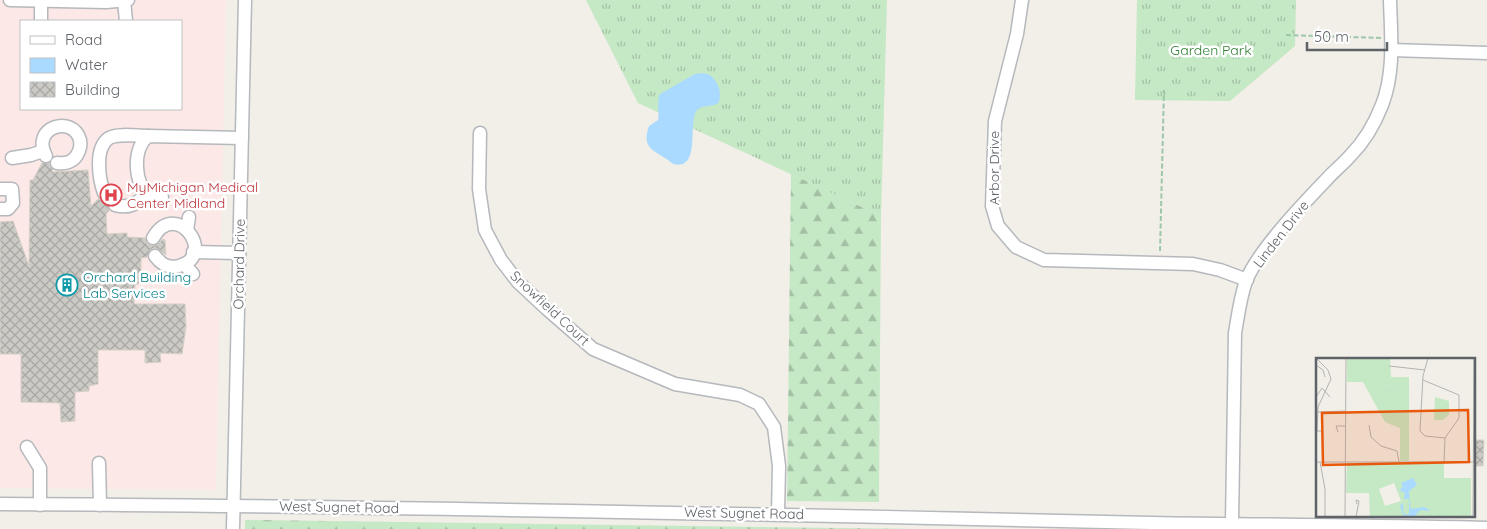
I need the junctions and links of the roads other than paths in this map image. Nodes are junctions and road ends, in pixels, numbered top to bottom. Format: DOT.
graph roads {
  1 [pos="10,0"];
  2 [pos="126,0"];
  3 [pos="246,0"];
  4 [pos="1022,0"];
  5 [pos="1390,0"];
  6 [pos="41,1"];
  7 [pos="41,20"];
  8 [pos="126,20"];
  9 [pos="1391,44"];
  10 [pos="1487,53"];
  11 [pos="480,133"];
  12 [pos="148,136"];
  13 [pos="242,138"];
  14 [pos="48,157"];
  15 [pos="12,158"];
  16 [pos="0,189"];
  17 [pos="104,193"];
  18 [pos="146,194"];
  19 [pos="162,197"];
  20 [pos="115,204"];
  21 [pos="0,209"];
  22 [pos="153,238"];
  23 [pos="193,252"];
  24 [pos="239,253"];
  25 [pos="155,256"];
  26 [pos="184,264"];
  27 [pos="193,274"];
  28 [pos="1247,280"];
  29 [pos="27,447"];
  30 [pos="99,463"];
  31 [pos="0,504"];
  32 [pos="40,505"];
  33 [pos="100,505"];
  34 [pos="234,506"];
  35 [pos="778,513"];
  36 [pos="1374,520"];
  37 [pos="1232,523"];
  38 [pos="1342,527"];
  39 [pos="1487,528"];
  40 [pos="233,529"];
  1 -- 6 [label="street"];
  2 -- 6 [label="street"];
  2 -- 8 [label="street"];
  3 -- 13 [label="street, Orchard Drive"];
  4 -- 28 [label="street, Arbor Drive"];
  5 -- 9 [label="street, Linden Drive"];
  6 -- 7 [label="street"];
  9 -- 10 [label="street"];
  9 -- 28 [label="street, Linden Drive"];
  11 -- 35 [label="street, Snowfield Court"];
  12 -- 13 [label="street"];
  12 -- 17 [label="street"];
  12 -- 18 [label="street"];
  13 -- 24 [label="street, Orchard Drive"];
  14 -- 15 [label="street"];
  16 -- 21 [label="street"];
  18 -- 19 [label="street"];
  18 -- 20 [label="street"];
  22 -- 23 [label="street"];
  23 -- 24 [label="street"];
  23 -- 26 [label="street"];
  24 -- 34 [label="street, Orchard Drive"];
  25 -- 26 [label="street"];
  26 -- 27 [label="street"];
  28 -- 37 [label="street, Linden Drive"];
  29 -- 32 [label="street"];
  30 -- 33 [label="street"];
  31 -- 32 [label="street, West Sugnet Road"];
  32 -- 33 [label="street, West Sugnet Road"];
  33 -- 34 [label="street, West Sugnet Road"];
  34 -- 35 [label="street, West Sugnet Road"];
  34 -- 40 [label="street, Orchard Drive"];
  35 -- 37 [label="street, West Sugnet Road"];
  36 -- 38 [label="street, West Sugnet Road"];
  36 -- 39 [label="street, West Sugnet Road"];
  37 -- 38 [label="street, West Sugnet Road"];
}
